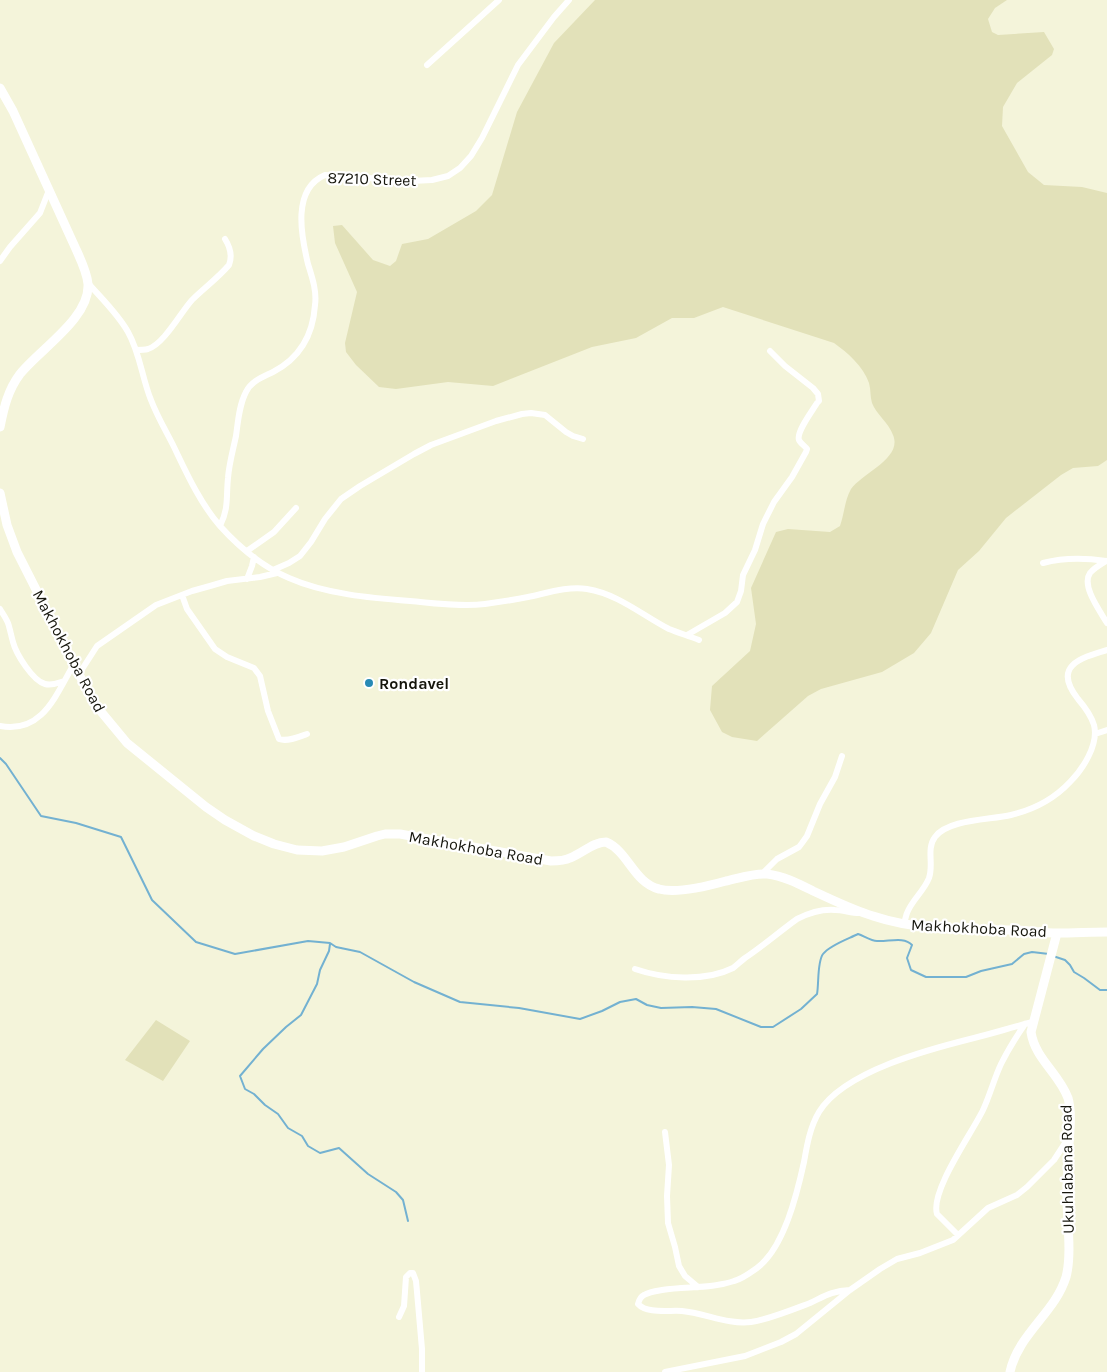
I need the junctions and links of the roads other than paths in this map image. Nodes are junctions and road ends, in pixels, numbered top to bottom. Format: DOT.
graph roads {
  1 [pos="499,0"];
  2 [pos="570,0"];
  3 [pos="427,65"];
  4 [pos="0,88"];
  5 [pos="49,190"];
  6 [pos="225,239"];
  7 [pos="0,261"];
  8 [pos="88,284"];
  9 [pos="136,350"];
  10 [pos="770,352"];
  11 [pos="0,427"];
  12 [pos="583,439"];
  13 [pos="0,493"];
  14 [pos="296,508"];
  15 [pos="220,526"];
  16 [pos="247,552"];
  17 [pos="254,557"];
  18 [pos="1106,561"];
  19 [pos="1043,563"];
  20 [pos="275,571"];
  21 [pos="247,579"];
  22 [pos="182,595"];
  23 [pos="0,609"];
  24 [pos="1107,623"];
  25 [pos="687,635"];
  26 [pos="699,640"];
  27 [pos="1107,650"];
  28 [pos="74,664"];
  29 [pos="79,674"];
  30 [pos="64,681"];
  31 [pos="0,726"];
  32 [pos="1107,730"];
  33 [pos="307,734"];
  34 [pos="1094,734"];
  35 [pos="842,756"];
  36 [pos="762,874"];
  37 [pos="863,912"];
  38 [pos="904,924"];
  39 [pos="1107,932"];
  40 [pos="1057,933"];
  41 [pos="635,969"];
  42 [pos="1029,1023"];
  43 [pos="665,1132"];
  44 [pos="1070,1136"];
  45 [pos="958,1236"];
  46 [pos="698,1287"];
  47 [pos="850,1290"];
  48 [pos="399,1317"];
  49 [pos="422,1372"];
  50 [pos="665,1372"];
  51 [pos="1010,1372"];
  1 -- 3 [label="street"];
  2 -- 15 [label="street, 87210 Street"];
  4 -- 5 [label="street"];
  5 -- 7 [label="street"];
  5 -- 8 [label="street"];
  6 -- 9 [label="street"];
  8 -- 9 [label="street"];
  8 -- 11 [label="street"];
  9 -- 15 [label="street"];
  10 -- 25 [label="street"];
  12 -- 20 [label="street"];
  13 -- 28 [label="street, Makhokhoba Road"];
  14 -- 16 [label="street"];
  15 -- 16 [label="street"];
  16 -- 17 [label="street"];
  17 -- 20 [label="street"];
  17 -- 21 [label="street"];
  18 -- 19 [label="street"];
  18 -- 24 [label="street"];
  20 -- 21 [label="street"];
  20 -- 25 [label="street"];
  21 -- 22 [label="street"];
  22 -- 29 [label="street"];
  22 -- 33 [label="street"];
  23 -- 30 [label="street"];
  25 -- 26 [label="street"];
  27 -- 34 [label="street"];
  28 -- 29 [label="street, Makhokhoba Road"];
  28 -- 30 [label="street"];
  29 -- 36 [label="street, Makhokhoba Road"];
  30 -- 31 [label="street"];
  32 -- 34 [label="street"];
  34 -- 38 [label="street"];
  35 -- 36 [label="street"];
  36 -- 37 [label="street, Makhokhoba Road"];
  37 -- 38 [label="street, Makhokhoba Road"];
  37 -- 41 [label="street"];
  38 -- 40 [label="street, Makhokhoba Road"];
  39 -- 40 [label="street, Makhokhoba Road"];
  40 -- 42 [label="street, Ukuhlabana Road"];
  42 -- 44 [label="street, Ukuhlabana Road"];
  42 -- 45 [label="street"];
  42 -- 46 [label="street"];
  43 -- 46 [label="street"];
  44 -- 45 [label="street"];
  44 -- 51 [label="street, Ukuhlabana Road"];
  45 -- 47 [label="street"];
  46 -- 47 [label="street"];
  47 -- 50 [label="street"];
  48 -- 49 [label="street"];
}
